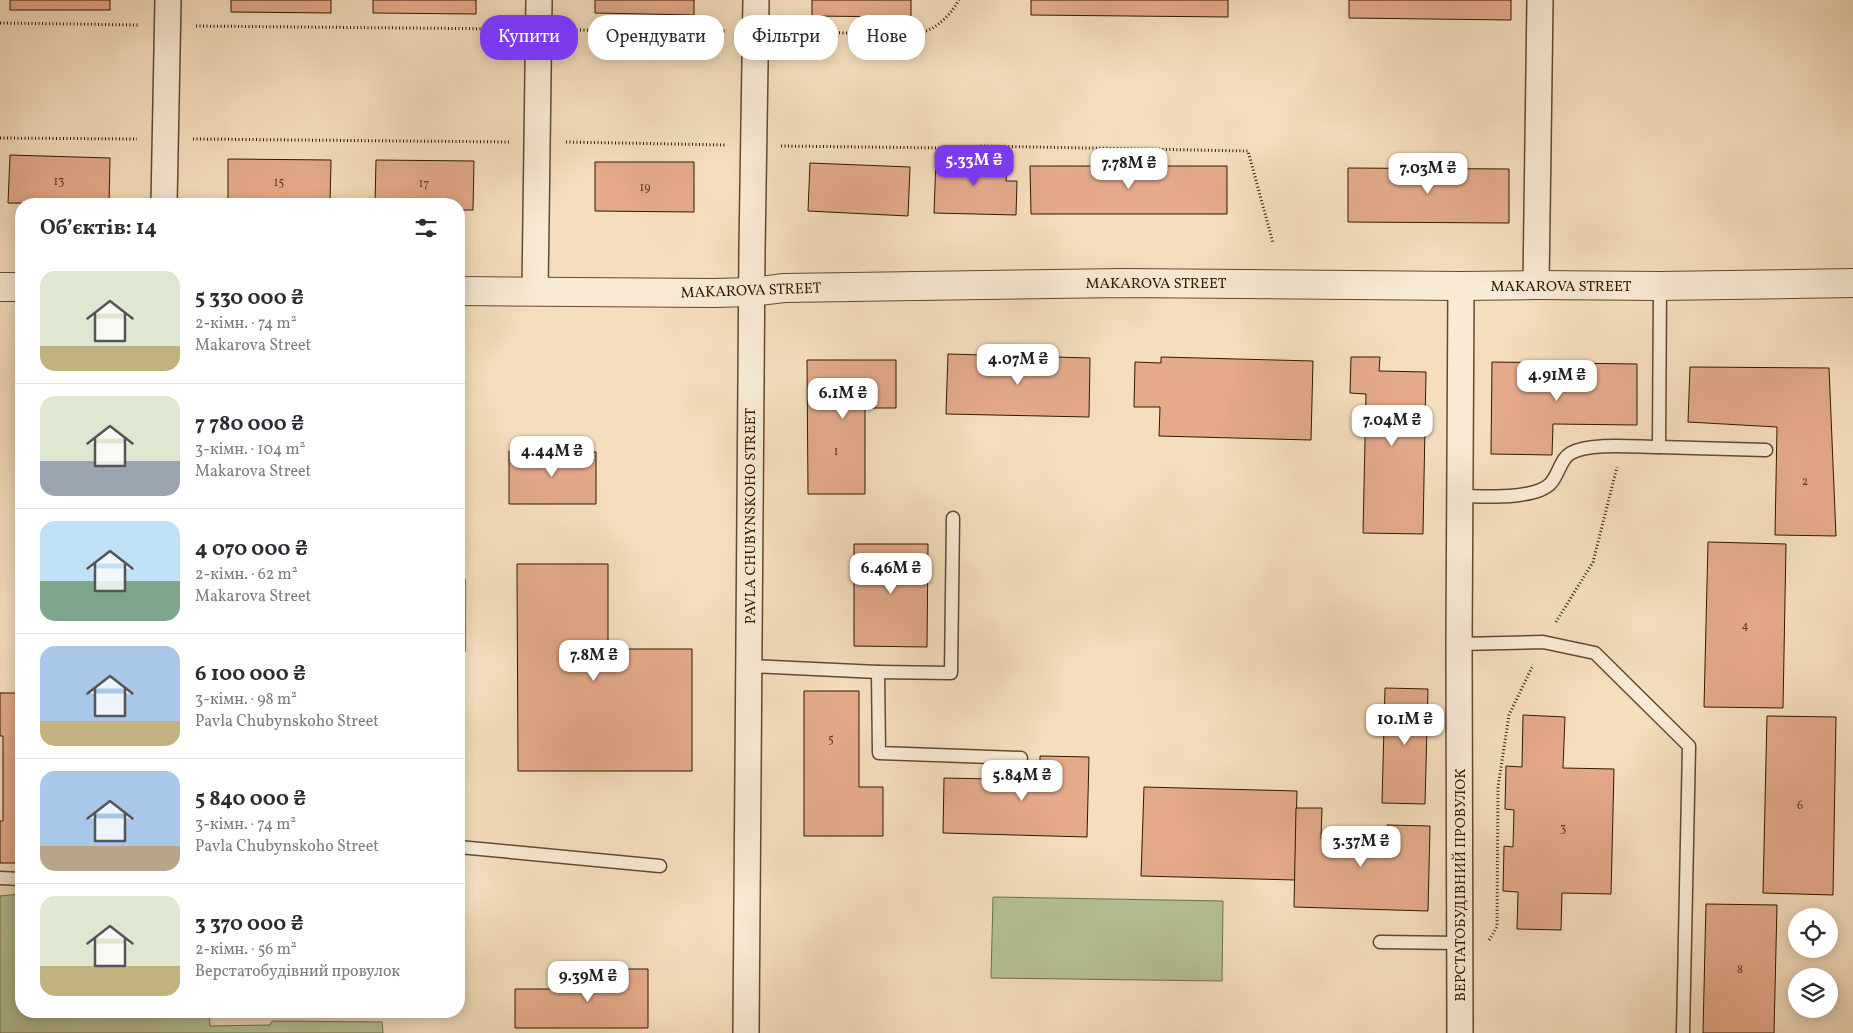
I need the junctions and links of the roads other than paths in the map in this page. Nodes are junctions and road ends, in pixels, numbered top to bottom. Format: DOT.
graph roads {
  1 [pos="168,0"];
  2 [pos="539,0"];
  3 [pos="756,0"];
  4 [pos="1540,0"];
  5 [pos="164,198"];
  6 [pos="1853,283"];
  7 [pos="1536,284"];
  8 [pos="1461,286"];
  9 [pos="1660,286"];
  10 [pos="0,287"];
  11 [pos="15,287"];
  12 [pos="465,291"];
  13 [pos="535,291"];
  14 [pos="752,292"];
  15 [pos="1659,447"];
  16 [pos="1766,450"];
  17 [pos="1460,496"];
  18 [pos="953,518"];
  19 [pos="1459,644"];
  20 [pos="749,666"];
  21 [pos="878,672"];
  22 [pos="1021,758"];
  23 [pos="465,848"];
  24 [pos="660,866"];
  25 [pos="0,878"];
  26 [pos="15,879"];
  27 [pos="1380,942"];
  28 [pos="1460,943"];
  29 [pos="746,1033"];
  30 [pos="1460,1033"];
  31 [pos="1683,1033"];
  1 -- 5 [label="street"];
  2 -- 13 [label="street"];
  3 -- 14 [label="street, PAVLA CHUBYNSKOHO STREET"];
  4 -- 7 [label="street"];
  6 -- 9 [label="street, MAKAROVA STREET"];
  7 -- 8 [label="street, MAKAROVA STREET"];
  7 -- 9 [label="street, MAKAROVA STREET"];
  8 -- 14 [label="street, MAKAROVA STREET"];
  8 -- 17 [label="street, ВЕРСТАТОБУДІВНИЙ ПРОВУЛОК"];
  9 -- 15 [label="lane"];
  10 -- 11 [label="street"];
  12 -- 13 [label="street, MAKAROVA STREET"];
  13 -- 14 [label="street, MAKAROVA STREET"];
  14 -- 20 [label="street, PAVLA CHUBYNSKOHO STREET"];
  15 -- 16 [label="lane"];
  15 -- 17 [label="lane"];
  17 -- 19 [label="street, ВЕРСТАТОБУДІВНИЙ ПРОВУЛОК"];
  18 -- 21 [label="lane"];
  19 -- 28 [label="street, ВЕРСТАТОБУДІВНИЙ ПРОВУЛОК"];
  19 -- 31 [label="lane"];
  20 -- 21 [label="lane"];
  20 -- 29 [label="street, PAVLA CHUBYNSKOHO STREET"];
  21 -- 22 [label="lane"];
  23 -- 24 [label="lane"];
  25 -- 26 [label="lane"];
  27 -- 28 [label="lane"];
  28 -- 30 [label="street, ВЕРСТАТОБУДІВНИЙ ПРОВУЛОК"];
}
